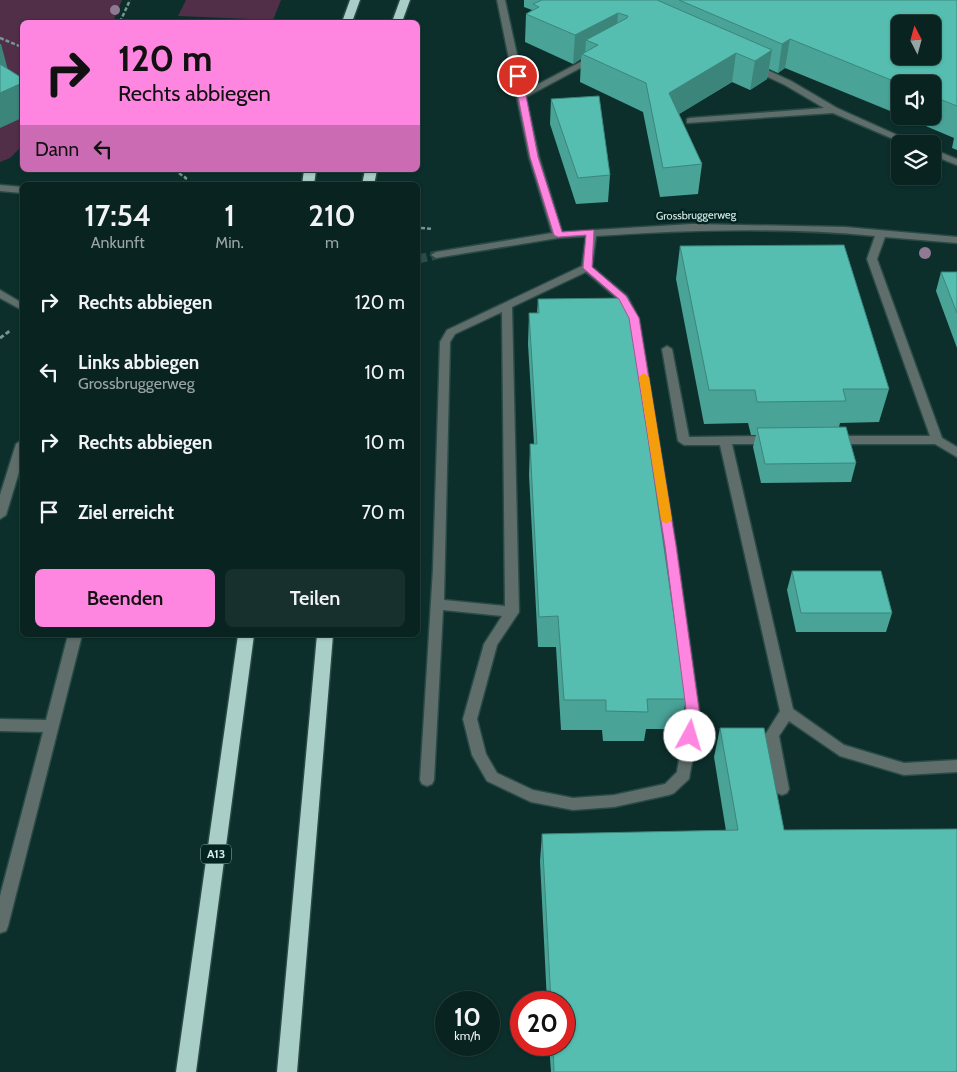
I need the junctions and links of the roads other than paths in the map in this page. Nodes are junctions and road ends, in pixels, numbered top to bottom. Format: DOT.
graph roads {
  1 [pos="355,0"];
  2 [pos="405,0"];
  3 [pos="501,0"];
  4 [pos="348,20"];
  5 [pos="398,20"];
  6 [pos="602,54"];
  7 [pos="739,60"];
  8 [pos="522,96"];
  9 [pos="834,110"];
  10 [pos="690,121"];
  11 [pos="892,135"];
  12 [pos="941,156"];
  13 [pos="957,162"];
  14 [pos="0,188"];
  15 [pos="20,190"];
  16 [pos="591,232"];
  17 [pos="881,233"];
  18 [pos="558,235"];
  19 [pos="957,240"];
  20 [pos="436,256"];
  21 [pos="588,268"];
  22 [pos="0,293"];
  23 [pos="506,306"];
  24 [pos="20,307"];
  25 [pos="667,349"];
  26 [pos="783,440"];
  27 [pos="821,440"];
  28 [pos="937,440"];
  29 [pos="725,441"];
  30 [pos="20,450"];
  31 [pos="957,453"];
  32 [pos="0,515"];
  33 [pos="438,604"];
  34 [pos="512,612"];
  35 [pos="74,637"];
  36 [pos="246,637"];
  37 [pos="326,637"];
  38 [pos="787,712"];
  39 [pos="0,725"];
  40 [pos="52,726"];
  41 [pos="957,766"];
  42 [pos="427,780"];
  43 [pos="782,789"];
  44 [pos="0,926"];
  45 [pos="186,1072"];
  46 [pos="287,1072"];
  1 -- 4 [label="highway"];
  2 -- 5 [label="highway"];
  3 -- 8 [label="street"];
  6 -- 8 [label="street"];
  7 -- 9 [label="street"];
  8 -- 18 [label="street"];
  9 -- 10 [label="street"];
  9 -- 11 [label="street"];
  12 -- 13 [label="street"];
  14 -- 15 [label="street"];
  16 -- 17 [label="street, Grossbruggerweg"];
  16 -- 18 [label="street, Grossbruggerweg"];
  16 -- 21 [label="street"];
  17 -- 19 [label="street, Grossbruggerweg"];
  17 -- 28 [label="street"];
  18 -- 20 [label="street, Grossbruggerweg"];
  21 -- 23 [label="street"];
  21 -- 34 [label="street"];
  22 -- 24 [label="street"];
  23 -- 33 [label="street"];
  23 -- 34 [label="street"];
  25 -- 29 [label="street"];
  26 -- 29 [label="street"];
  27 -- 28 [label="street"];
  28 -- 31 [label="street"];
  29 -- 38 [label="street"];
  30 -- 32 [label="street"];
  33 -- 34 [label="street"];
  33 -- 42 [label="street"];
  35 -- 40 [label="street"];
  36 -- 45 [label="highway, A13"];
  37 -- 46 [label="highway"];
  38 -- 41 [label="street"];
  38 -- 43 [label="street"];
  39 -- 40 [label="street"];
  40 -- 44 [label="street"];
}
